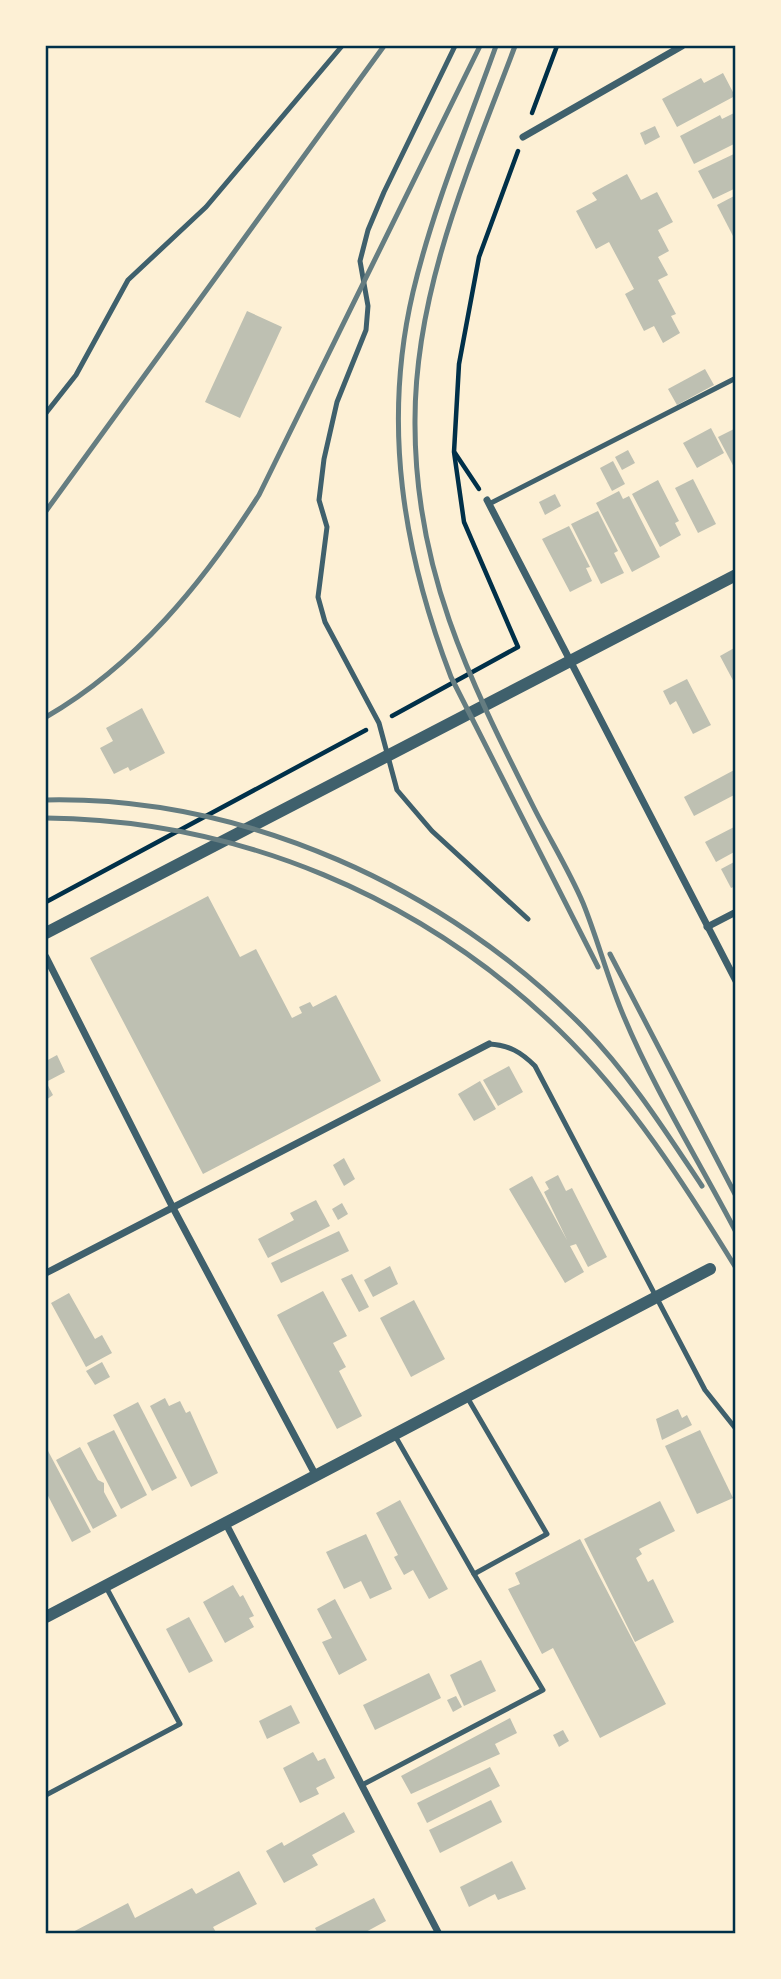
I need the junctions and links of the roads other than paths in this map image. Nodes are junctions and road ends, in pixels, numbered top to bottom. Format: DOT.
graph roads {
  1 [pos="342,46"];
  2 [pos="455,46"];
  3 [pos="682,46"];
  4 [pos="523,137"];
  5 [pos="736,378"];
  6 [pos="46,412"];
  7 [pos="488,502"];
  8 [pos="736,575"];
  9 [pos="569,660"];
  10 [pos="386,756"];
  11 [pos="736,912"];
  12 [pos="528,919"];
  13 [pos="707,927"];
  14 [pos="46,933"];
  15 [pos="46,957"];
  16 [pos="736,981"];
  17 [pos="489,1044"];
  18 [pos="172,1206"];
  19 [pos="710,1269"];
  20 [pos="46,1273"];
  21 [pos="654,1297"];
  22 [pos="466,1395"];
  23 [pos="736,1429"];
  24 [pos="394,1434"];
  25 [pos="316,1476"];
  26 [pos="226,1524"];
  27 [pos="474,1574"];
  28 [pos="105,1585"];
  29 [pos="46,1616"];
  30 [pos="362,1785"];
  31 [pos="46,1795"];
  32 [pos="439,1934"];
  1 -- 6 [label="lane"];
  2 -- 10 [label="lane"];
  3 -- 4 [label="street"];
  5 -- 7 [label="lane"];
  7 -- 9 [label="street"];
  8 -- 9 [label="street"];
  9 -- 10 [label="street"];
  9 -- 13 [label="street"];
  10 -- 12 [label="lane"];
  10 -- 14 [label="street"];
  11 -- 13 [label="street"];
  13 -- 16 [label="street"];
  15 -- 18 [label="street"];
  17 -- 18 [label="street"];
  17 -- 21 [label="lane"];
  18 -- 20 [label="street"];
  18 -- 25 [label="street"];
  19 -- 21 [label="street"];
  21 -- 22 [label="street"];
  21 -- 23 [label="lane"];
  22 -- 24 [label="street"];
  22 -- 27 [label="lane"];
  24 -- 25 [label="street"];
  24 -- 27 [label="lane"];
  25 -- 26 [label="street"];
  26 -- 28 [label="street"];
  26 -- 30 [label="street"];
  27 -- 30 [label="lane"];
  28 -- 29 [label="street"];
  28 -- 31 [label="lane"];
  30 -- 32 [label="street"];
}
